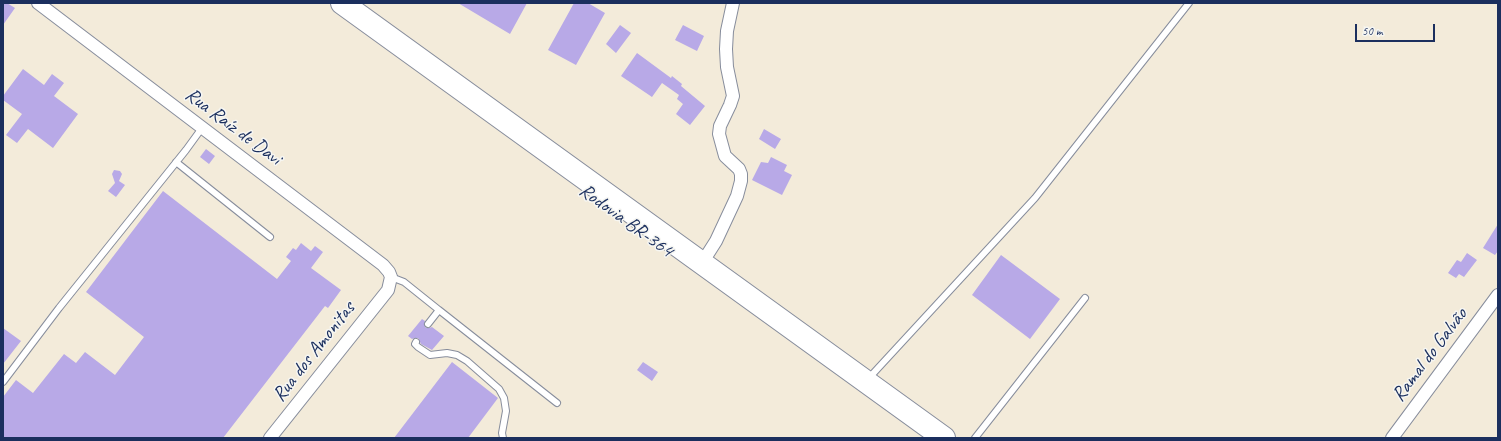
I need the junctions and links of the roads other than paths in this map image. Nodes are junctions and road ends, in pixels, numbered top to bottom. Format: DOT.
graph roads {
  1 [pos="38,3"];
  2 [pos="328,3"];
  3 [pos="733,3"];
  4 [pos="1189,3"];
  5 [pos="349,5"];
  6 [pos="202,128"];
  7 [pos="176,162"];
  8 [pos="270,237"];
  9 [pos="702,262"];
  10 [pos="391,277"];
  11 [pos="1498,295"];
  12 [pos="1085,298"];
  13 [pos="439,310"];
  14 [pos="428,324"];
  15 [pos="416,342"];
  16 [pos="3,382"];
  17 [pos="866,382"];
  18 [pos="557,403"];
  19 [pos="270,438"];
  20 [pos="503,438"];
  21 [pos="924,438"];
  22 [pos="944,438"];
  23 [pos="975,438"];
  24 [pos="1392,438"];
  1 -- 6 [label="street, Rua Raíz de Davi"];
  2 -- 21 [label="highway, Rodovia BR-364"];
  3 -- 9 [label="street"];
  4 -- 17 [label="lane"];
  5 -- 9 [label="highway"];
  6 -- 7 [label="lane"];
  6 -- 10 [label="street, Rua Raíz de Davi"];
  7 -- 8 [label="lane"];
  7 -- 16 [label="lane"];
  9 -- 17 [label="highway"];
  10 -- 13 [label="lane"];
  10 -- 19 [label="street, Rua dos Amonitas"];
  11 -- 24 [label="street, Ramal do Galvão"];
  12 -- 23 [label="lane"];
  13 -- 14 [label="lane"];
  13 -- 18 [label="lane"];
  15 -- 20 [label="lane"];
  17 -- 22 [label="highway"];
}
